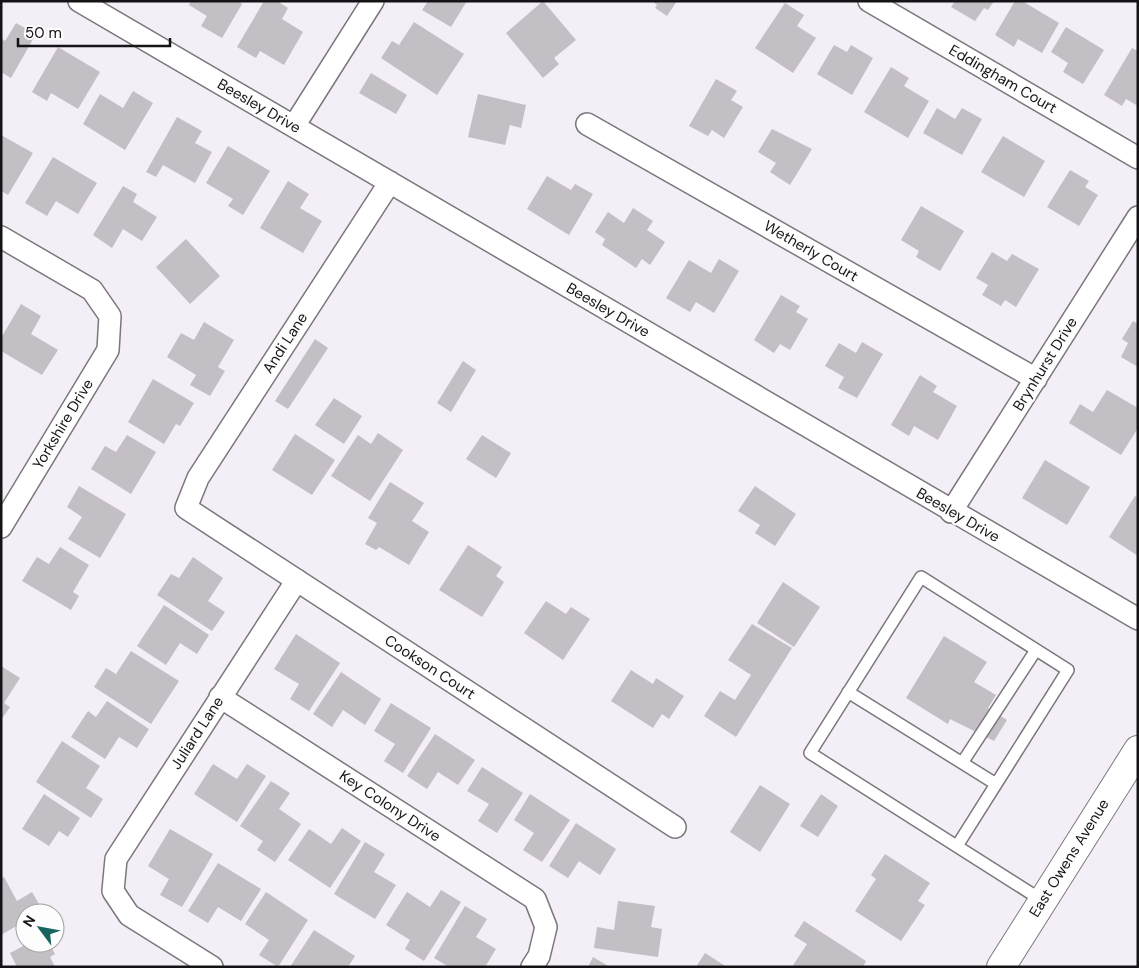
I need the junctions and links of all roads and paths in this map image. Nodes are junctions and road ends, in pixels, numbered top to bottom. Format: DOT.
graph roads {
  1 [pos="79,1"];
  2 [pos="373,1"];
  3 [pos="869,1"];
  4 [pos="587,124"];
  5 [pos="294,126"];
  6 [pos="1138,158"];
  7 [pos="390,182"];
  8 [pos="1138,217"];
  9 [pos="1,237"];
  10 [pos="1036,379"];
  11 [pos="186,508"];
  12 [pos="952,512"];
  13 [pos="1,526"];
  14 [pos="296,580"];
  15 [pos="1138,619"];
  16 [pos="1036,650"];
  17 [pos="848,692"];
  18 [pos="220,697"];
  19 [pos="1138,750"];
  20 [pos="962,763"];
  21 [pos="996,784"];
  22 [pos="675,827"];
  23 [pos="957,846"];
  24 [pos="1043,901"];
  25 [pos="212,967"];
  26 [pos="532,967"];
  27 [pos="1001,967"];
  1 -- 5 [label="street, Beesley Drive"];
  2 -- 5 [label="street"];
  3 -- 6 [label="street, Eddingham Court"];
  4 -- 10 [label="street, Wetherly Court"];
  5 -- 7 [label="street, Beesley Drive"];
  7 -- 11 [label="street, Andi Lane"];
  7 -- 12 [label="street, Beesley Drive"];
  8 -- 10 [label="street, Brynhurst Drive"];
  9 -- 13 [label="street, Yorkshire Drive"];
  10 -- 12 [label="street, Brynhurst Drive"];
  11 -- 14 [label="street, Cookson Court"];
  12 -- 15 [label="street, Beesley Drive"];
  14 -- 18 [label="street, Juliard Lane"];
  14 -- 22 [label="street, Cookson Court"];
  16 -- 17 [label="lane"];
  16 -- 20 [label="lane"];
  16 -- 21 [label="lane"];
  17 -- 20 [label="lane"];
  17 -- 23 [label="lane"];
  18 -- 25 [label="street, Juliard Lane"];
  18 -- 26 [label="street, Key Colony Drive"];
  19 -- 24 [label="main road, East Owens Avenue"];
  20 -- 21 [label="lane"];
  21 -- 23 [label="lane"];
  23 -- 24 [label="lane"];
  24 -- 27 [label="main road, East Owens Avenue"];
}
